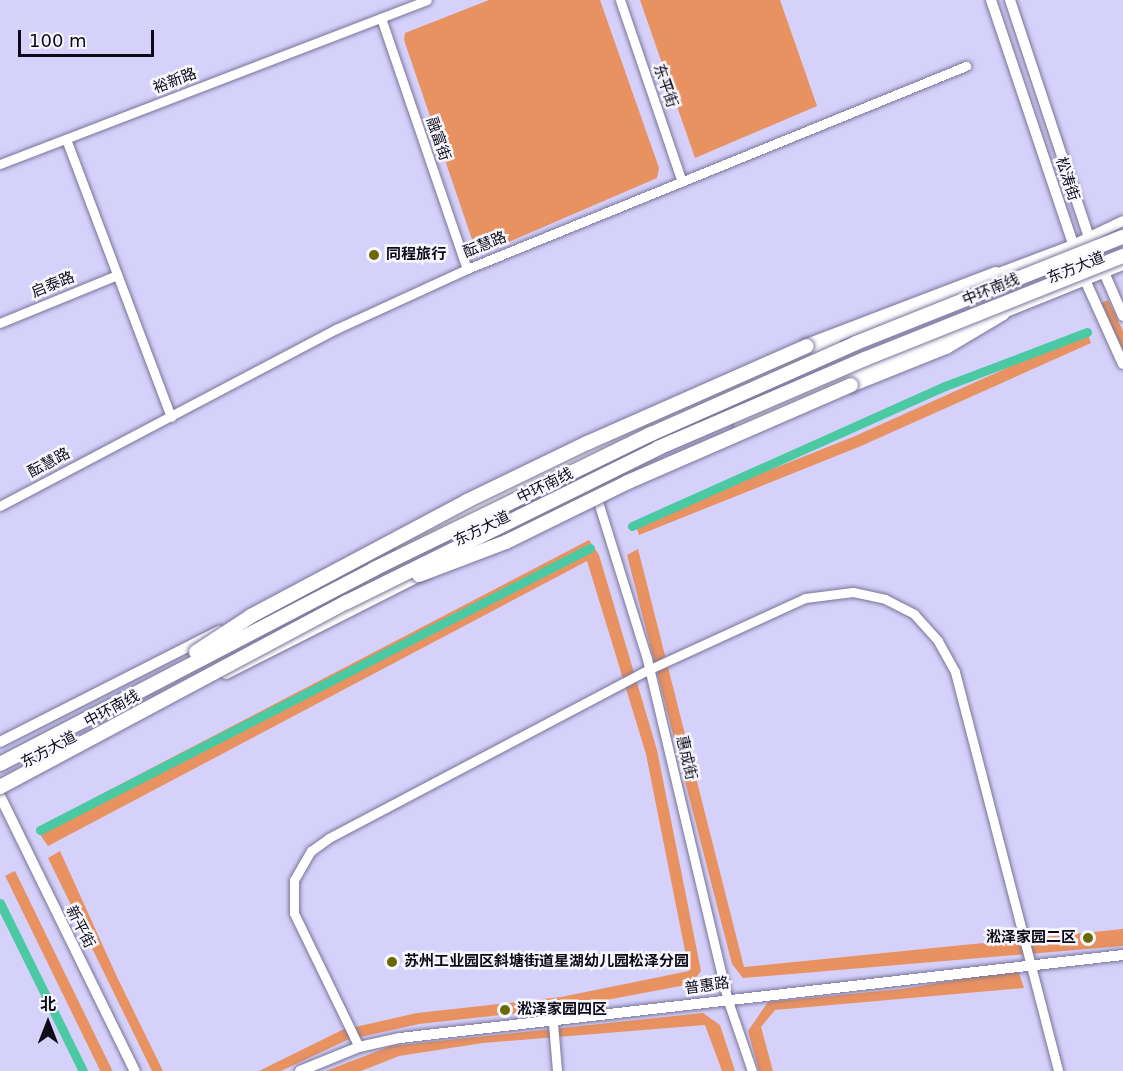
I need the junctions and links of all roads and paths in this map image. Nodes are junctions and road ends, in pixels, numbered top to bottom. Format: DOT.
graph roads {
  1 [pos="427,0"];
  2 [pos="620,0"];
  3 [pos="992,0"];
  4 [pos="1010,0"];
  5 [pos="381,18"];
  6 [pos="966,66"];
  7 [pos="66,139"];
  8 [pos="0,164"];
  9 [pos="682,182"];
  10 [pos="1123,221"];
  11 [pos="1123,237"];
  12 [pos="1089,238"];
  13 [pos="1073,246"];
  14 [pos="1123,256"];
  15 [pos="1123,265"];
  16 [pos="467,269"];
  17 [pos="1104,272"];
  18 [pos="996,274"];
  19 [pos="117,275"];
  20 [pos="1085,280"];
  21 [pos="1003,313"];
  22 [pos="1123,316"];
  23 [pos="0,323"];
  24 [pos="1123,364"];
  25 [pos="171,417"];
  26 [pos="583,454"];
  27 [pos="596,490"];
  28 [pos="0,506"];
  29 [pos="347,602"];
  30 [pos="650,669"];
  31 [pos="141,688"];
  32 [pos="0,742"];
  33 [pos="0,764"];
  34 [pos="0,787"];
  35 [pos="0,794"];
  36 [pos="1123,955"];
  37 [pos="1028,964"];
  38 [pos="727,998"];
  39 [pos="553,1023"];
  40 [pos="359,1047"];
  41 [pos="135,1071"];
  42 [pos="300,1071"];
  43 [pos="557,1071"];
  44 [pos="752,1071"];
  45 [pos="1058,1071"];
  1 -- 5 [label="street, 裕新路"];
  2 -- 9 [label="street, 东平街"];
  3 -- 13 [label="main road, 松涛街"];
  4 -- 12 [label="main road, 松涛街"];
  5 -- 7 [label="street, 裕新路"];
  5 -- 16 [label="street, 融富街"];
  6 -- 9 [label="street, 酝慧路"];
  7 -- 8 [label="street, 裕新路"];
  7 -- 19 [label="street"];
  9 -- 16 [label="street, 酝慧路"];
  10 -- 12 [label="main road, 东方大道"];
  11 -- 31 [label="highway, 中环南线, bridge"];
  12 -- 13 [label="main road, 东方大道"];
  12 -- 17 [label="main road, 松涛街"];
  13 -- 18 [label="main road, 东方大道"];
  13 -- 20 [label="main road, 松涛街"];
  14 -- 29 [label="highway, 中环南线, bridge"];
  15 -- 17 [label="main road, 东方大道"];
  16 -- 25 [label="street, 酝慧路"];
  17 -- 20 [label="main road, 东方大道"];
  17 -- 22 [label="main road, 松涛街"];
  18 -- 26 [label="main road, 东方大道"];
  18 -- 31 [label="highway, bridge"];
  19 -- 23 [label="street, 启泰路"];
  19 -- 25 [label="street"];
  20 -- 21 [label="main road, 东方大道"];
  20 -- 24 [label="main road, 松涛街"];
  21 -- 27 [label="main road, 东方大道"];
  21 -- 29 [label="highway, bridge"];
  25 -- 28 [label="street, 酝慧路"];
  26 -- 27 [label="street, 惠成街"];
  26 -- 32 [label="main road, 东方大道"];
  27 -- 30 [label="street, 惠成街"];
  27 -- 35 [label="main road, 东方大道"];
  29 -- 34 [label="highway, 中环南线, bridge"];
  30 -- 37 [label="street"];
  30 -- 38 [label="street, 惠成街"];
  30 -- 40 [label="street"];
  31 -- 33 [label="highway, 中环南线, bridge"];
  35 -- 41 [label="main road, 新平街"];
  36 -- 37 [label="main road, 普惠路"];
  37 -- 38 [label="main road, 普惠路"];
  37 -- 45 [label="street"];
  38 -- 39 [label="main road, 普惠路"];
  38 -- 44 [label="street, 惠成街"];
  39 -- 40 [label="main road, 普惠路"];
  39 -- 43 [label="street"];
  40 -- 42 [label="main road, 普惠路"];
}
